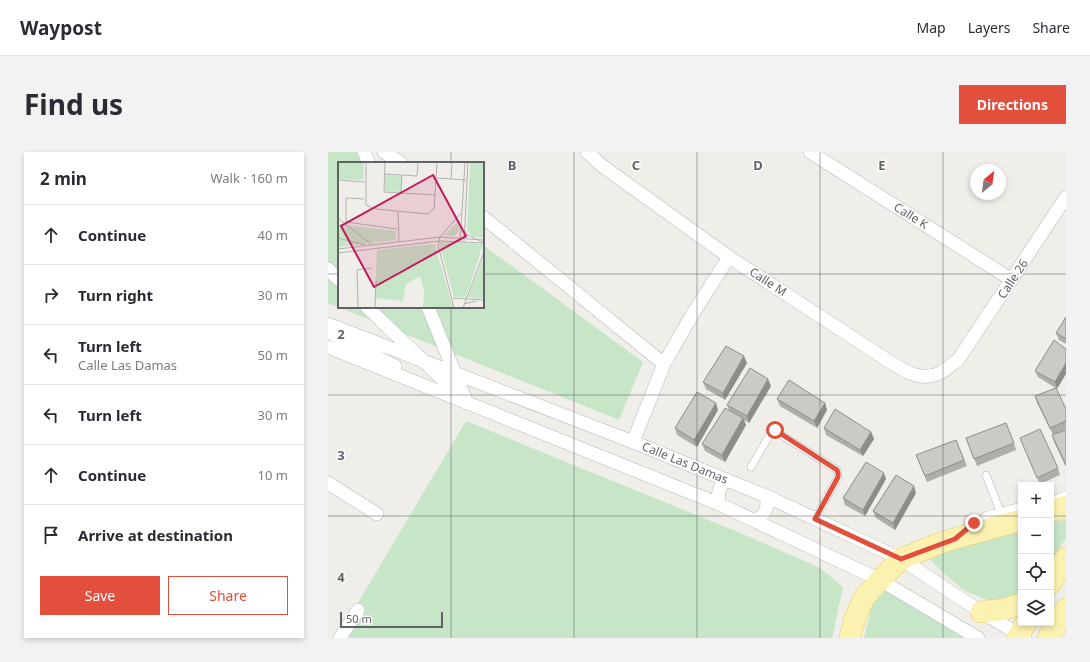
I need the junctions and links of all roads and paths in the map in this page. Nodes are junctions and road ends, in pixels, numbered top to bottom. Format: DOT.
graph roads {
  1 [pos="364,152"];
  2 [pos="384,152"];
  3 [pos="588,152"];
  4 [pos="810,152"];
  5 [pos="369,162"];
  6 [pos="399,162"];
  7 [pos="1066,197"];
  8 [pos="484,218"];
  9 [pos="729,257"];
  10 [pos="328,269"];
  11 [pos="338,279"];
  12 [pos="1012,280"];
  13 [pos="368,308"];
  14 [pos="428,308"];
  15 [pos="328,324"];
  16 [pos="328,332"];
  17 [pos="328,347"];
  18 [pos="958,360"];
  19 [pos="664,364"];
  20 [pos="467,403"];
  21 [pos="632,442"];
  22 [pos="751,467"];
  23 [pos="986,475"];
  24 [pos="726,479"];
  25 [pos="328,483"];
  26 [pos="1066,494"];
  27 [pos="766,496"];
  28 [pos="1054,500"];
  29 [pos="719,504"];
  30 [pos="1066,506"];
  31 [pos="1018,507"];
  32 [pos="1054,510"];
  33 [pos="1000,511"];
  34 [pos="377,514"];
  35 [pos="815,519"];
  36 [pos="755,521"];
  37 [pos="1018,521"];
  38 [pos="955,539"];
  39 [pos="1066,558"];
  40 [pos="901,559"];
  41 [pos="1054,578"];
  42 [pos="880,580"];
  43 [pos="1018,605"];
  44 [pos="1066,609"];
  45 [pos="358,610"];
  46 [pos="981,612"];
  47 [pos="1022,633"];
  48 [pos="340,638"];
  49 [pos="850,638"];
  50 [pos="978,638"];
  51 [pos="1048,638"];
  1 -- 5 [label="street"];
  2 -- 6 [label="street"];
  3 -- 9 [label="street, Calle M"];
  4 -- 12 [label="street, Calle K"];
  7 -- 12 [label="street, Calle 26"];
  8 -- 19 [label="street"];
  9 -- 18 [label="street, Calle M"];
  9 -- 19 [label="street"];
  10 -- 11 [label="street"];
  12 -- 18 [label="street, Calle 26"];
  13 -- 20 [label="street"];
  14 -- 20 [label="street"];
  15 -- 21 [label="street, Calle Las Damas"];
  16 -- 20 [label="street"];
  17 -- 20 [label="street"];
  19 -- 21 [label="street"];
  20 -- 29 [label="street"];
  21 -- 24 [label="street, Calle Las Damas"];
  22 -- 35 [label="lane"];
  23 -- 33 [label="lane"];
  24 -- 27 [label="street, Calle Las Damas"];
  24 -- 29 [label="street"];
  25 -- 34 [label="street"];
  26 -- 28 [label="lane"];
  27 -- 35 [label="street, Calle Las Damas"];
  27 -- 36 [label="street"];
  29 -- 36 [label="street"];
  30 -- 32 [label="main road"];
  31 -- 33 [label="lane"];
  33 -- 38 [label="lane"];
  35 -- 40 [label="street, Calle Las Damas"];
  36 -- 42 [label="street"];
  37 -- 38 [label="main road"];
  38 -- 40 [label="main road"];
  39 -- 41 [label="main road"];
  40 -- 42 [label="main road"];
  40 -- 46 [label="street, Calle Las Damas"];
  42 -- 49 [label="main road"];
  42 -- 50 [label="street"];
  43 -- 46 [label="main road"];
  44 -- 51 [label="main road"];
  45 -- 48 [label="street"];
  46 -- 47 [label="street, Calle Las Damas"];
}
